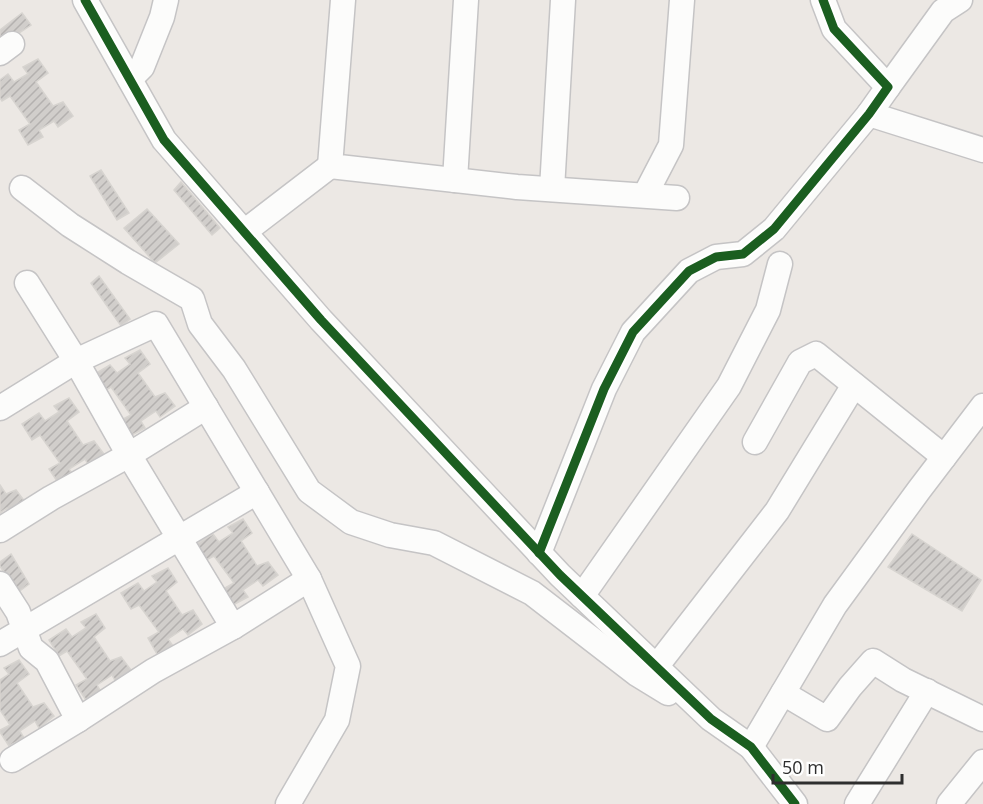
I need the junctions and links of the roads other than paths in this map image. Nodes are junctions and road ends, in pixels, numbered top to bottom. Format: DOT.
graph roads {
  1 [pos="85,0"];
  2 [pos="166,0"];
  3 [pos="343,0"];
  4 [pos="466,0"];
  5 [pos="563,0"];
  6 [pos="682,0"];
  7 [pos="823,0"];
  8 [pos="960,0"];
  9 [pos="130,79"];
  10 [pos="888,87"];
  11 [pos="869,114"];
  12 [pos="983,150"];
  13 [pos="330,166"];
  14 [pos="455,180"];
  15 [pos="22,188"];
  16 [pos="552,189"];
  17 [pos="645,195"];
  18 [pos="677,198"];
  19 [pos="244,232"];
  20 [pos="780,264"];
  21 [pos="27,283"];
  22 [pos="76,361"];
  23 [pos="854,385"];
  24 [pos="983,406"];
  25 [pos="206,407"];
  26 [pos="0,408"];
  27 [pos="755,442"];
  28 [pos="129,455"];
  29 [pos="944,457"];
  30 [pos="257,492"];
  31 [pos="0,530"];
  32 [pos="178,538"];
  33 [pos="539,553"];
  34 [pos="309,579"];
  35 [pos="0,584"];
  36 [pos="582,596"];
  37 [pos="233,627"];
  38 [pos="24,630"];
  39 [pos="0,644"];
  40 [pos="656,667"];
  41 [pos="927,691"];
  42 [pos="783,693"];
  43 [pos="711,719"];
  44 [pos="983,719"];
  45 [pos="78,720"];
  46 [pos="751,747"];
  47 [pos="12,760"];
  48 [pos="983,762"];
  49 [pos="288,804"];
  50 [pos="795,804"];
  51 [pos="856,804"];
  52 [pos="949,804"];
  1 -- 9 [label="street"];
  2 -- 9 [label="street"];
  3 -- 13 [label="street"];
  4 -- 14 [label="street"];
  5 -- 16 [label="street"];
  6 -- 17 [label="street"];
  7 -- 10 [label="street"];
  8 -- 10 [label="street"];
  9 -- 19 [label="street"];
  10 -- 11 [label="street"];
  11 -- 12 [label="street"];
  11 -- 33 [label="street"];
  13 -- 14 [label="street"];
  13 -- 19 [label="street"];
  14 -- 16 [label="street"];
  15 -- 43 [label="street"];
  16 -- 17 [label="street"];
  17 -- 18 [label="street"];
  19 -- 33 [label="street"];
  20 -- 36 [label="street"];
  21 -- 22 [label="street"];
  22 -- 25 [label="street"];
  22 -- 26 [label="street"];
  22 -- 28 [label="street"];
  23 -- 27 [label="street"];
  23 -- 29 [label="street"];
  23 -- 40 [label="street"];
  24 -- 29 [label="street"];
  25 -- 28 [label="street"];
  25 -- 30 [label="street"];
  28 -- 31 [label="street"];
  28 -- 32 [label="street"];
  29 -- 42 [label="street"];
  30 -- 32 [label="street"];
  30 -- 34 [label="street"];
  32 -- 37 [label="street"];
  32 -- 38 [label="street"];
  33 -- 36 [label="street"];
  34 -- 37 [label="street"];
  34 -- 49 [label="street"];
  35 -- 38 [label="street"];
  36 -- 40 [label="street"];
  37 -- 45 [label="street"];
  38 -- 39 [label="street"];
  38 -- 45 [label="street"];
  40 -- 43 [label="street"];
  41 -- 42 [label="street"];
  41 -- 44 [label="street"];
  41 -- 51 [label="street"];
  42 -- 46 [label="street"];
  43 -- 46 [label="street"];
  45 -- 47 [label="street"];
  46 -- 50 [label="street"];
  48 -- 52 [label="street"];
}
